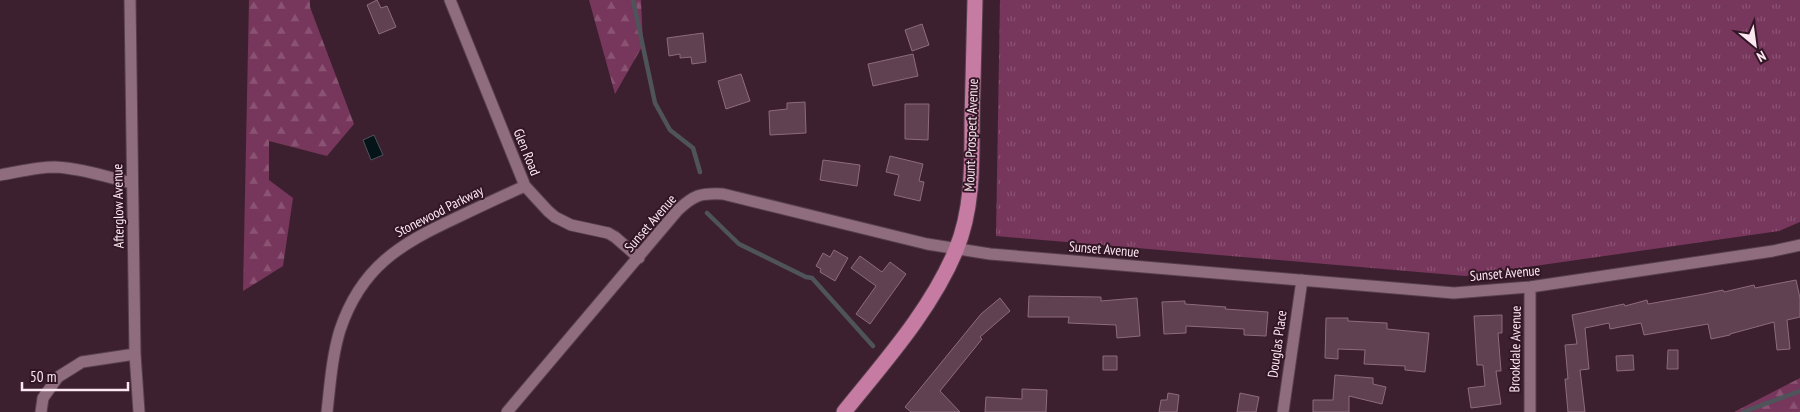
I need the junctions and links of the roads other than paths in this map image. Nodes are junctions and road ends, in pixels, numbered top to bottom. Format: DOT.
graph roads {
  1 [pos="130,0"];
  2 [pos="450,0"];
  3 [pos="975,0"];
  4 [pos="0,175"];
  5 [pos="132,183"];
  6 [pos="525,186"];
  7 [pos="1800,245"];
  8 [pos="957,248"];
  9 [pos="639,258"];
  10 [pos="1302,280"];
  11 [pos="1530,287"];
  12 [pos="135,354"];
  13 [pos="41,412"];
  14 [pos="139,412"];
  15 [pos="327,412"];
  16 [pos="507,412"];
  17 [pos="844,412"];
  18 [pos="1283,412"];
  19 [pos="1530,412"];
  1 -- 5 [label="street, Afterglow Avenue"];
  2 -- 6 [label="street, Glen Road"];
  3 -- 8 [label="main road, Mount Prospect Avenue"];
  4 -- 5 [label="street"];
  5 -- 12 [label="street, Afterglow Avenue"];
  6 -- 9 [label="street, Glen Road"];
  6 -- 15 [label="street, Stonewood Parkway"];
  7 -- 11 [label="street, Sunset Avenue"];
  8 -- 9 [label="street, Sunset Avenue"];
  8 -- 10 [label="street, Sunset Avenue"];
  8 -- 17 [label="main road, Mount Prospect Avenue"];
  9 -- 16 [label="street, Sunset Avenue"];
  10 -- 11 [label="street, Sunset Avenue"];
  10 -- 18 [label="street, Douglas Place"];
  11 -- 19 [label="street, Brookdale Avenue"];
  12 -- 13 [label="street"];
  12 -- 14 [label="street, Afterglow Avenue"];
}
